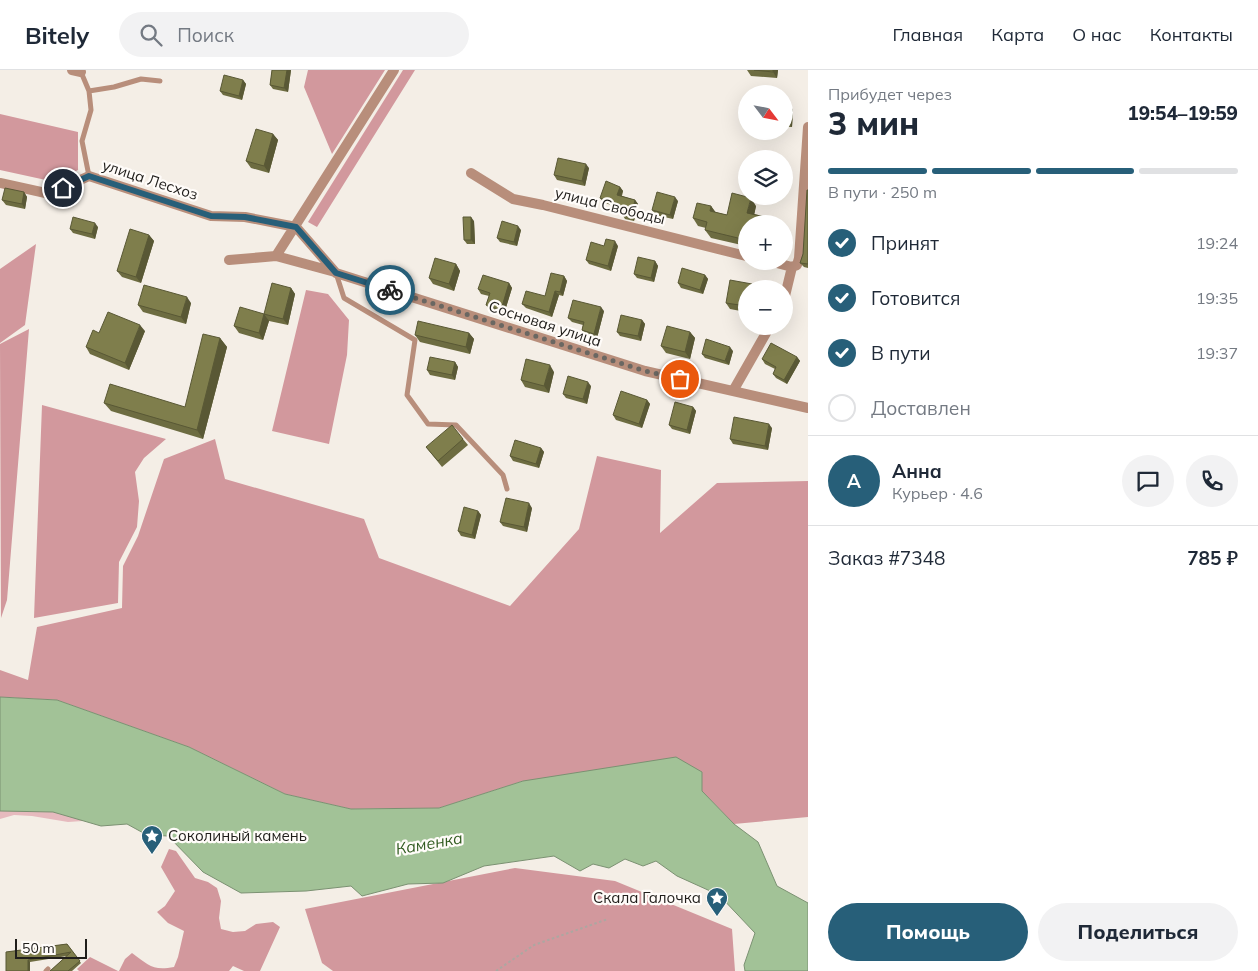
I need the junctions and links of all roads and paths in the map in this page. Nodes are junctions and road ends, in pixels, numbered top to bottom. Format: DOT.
graph roads {
  1 [pos="394,70"];
  2 [pos="79,71"];
  3 [pos="160,81"];
  4 [pos="89,91"];
  5 [pos="808,127"];
  6 [pos="808,136"];
  7 [pos="471,174"];
  8 [pos="89,176"];
  9 [pos="0,183"];
  10 [pos="296,227"];
  11 [pos="738,254"];
  12 [pos="276,256"];
  13 [pos="229,260"];
  14 [pos="795,266"];
  15 [pos="336,273"];
  16 [pos="790,280"];
  17 [pos="765,335"];
  18 [pos="732,391"];
  19 [pos="808,408"];
  20 [pos="507,489"];
  21 [pos="608,919"];
  22 [pos="496,971"];
  1 -- 10 [label="street"];
  2 -- 4 [label="lane"];
  3 -- 4 [label="lane"];
  4 -- 8 [label="lane"];
  5 -- 6 [label="street"];
  6 -- 14 [label="street"];
  7 -- 11 [label="street, улица Свободы"];
  8 -- 9 [label="street, улица Лесхоз"];
  8 -- 10 [label="street, улица Лесхоз"];
  10 -- 12 [label="street"];
  10 -- 15 [label="street"];
  12 -- 13 [label="street"];
  12 -- 15 [label="street, Сосновая улица"];
  14 -- 16 [label="street"];
  15 -- 18 [label="street, Сосновая улица"];
  15 -- 20 [label="lane"];
  17 -- 18 [label="street"];
  18 -- 19 [label="street, Сосновая улица"];
  21 -- 22 [label="path"];
}
